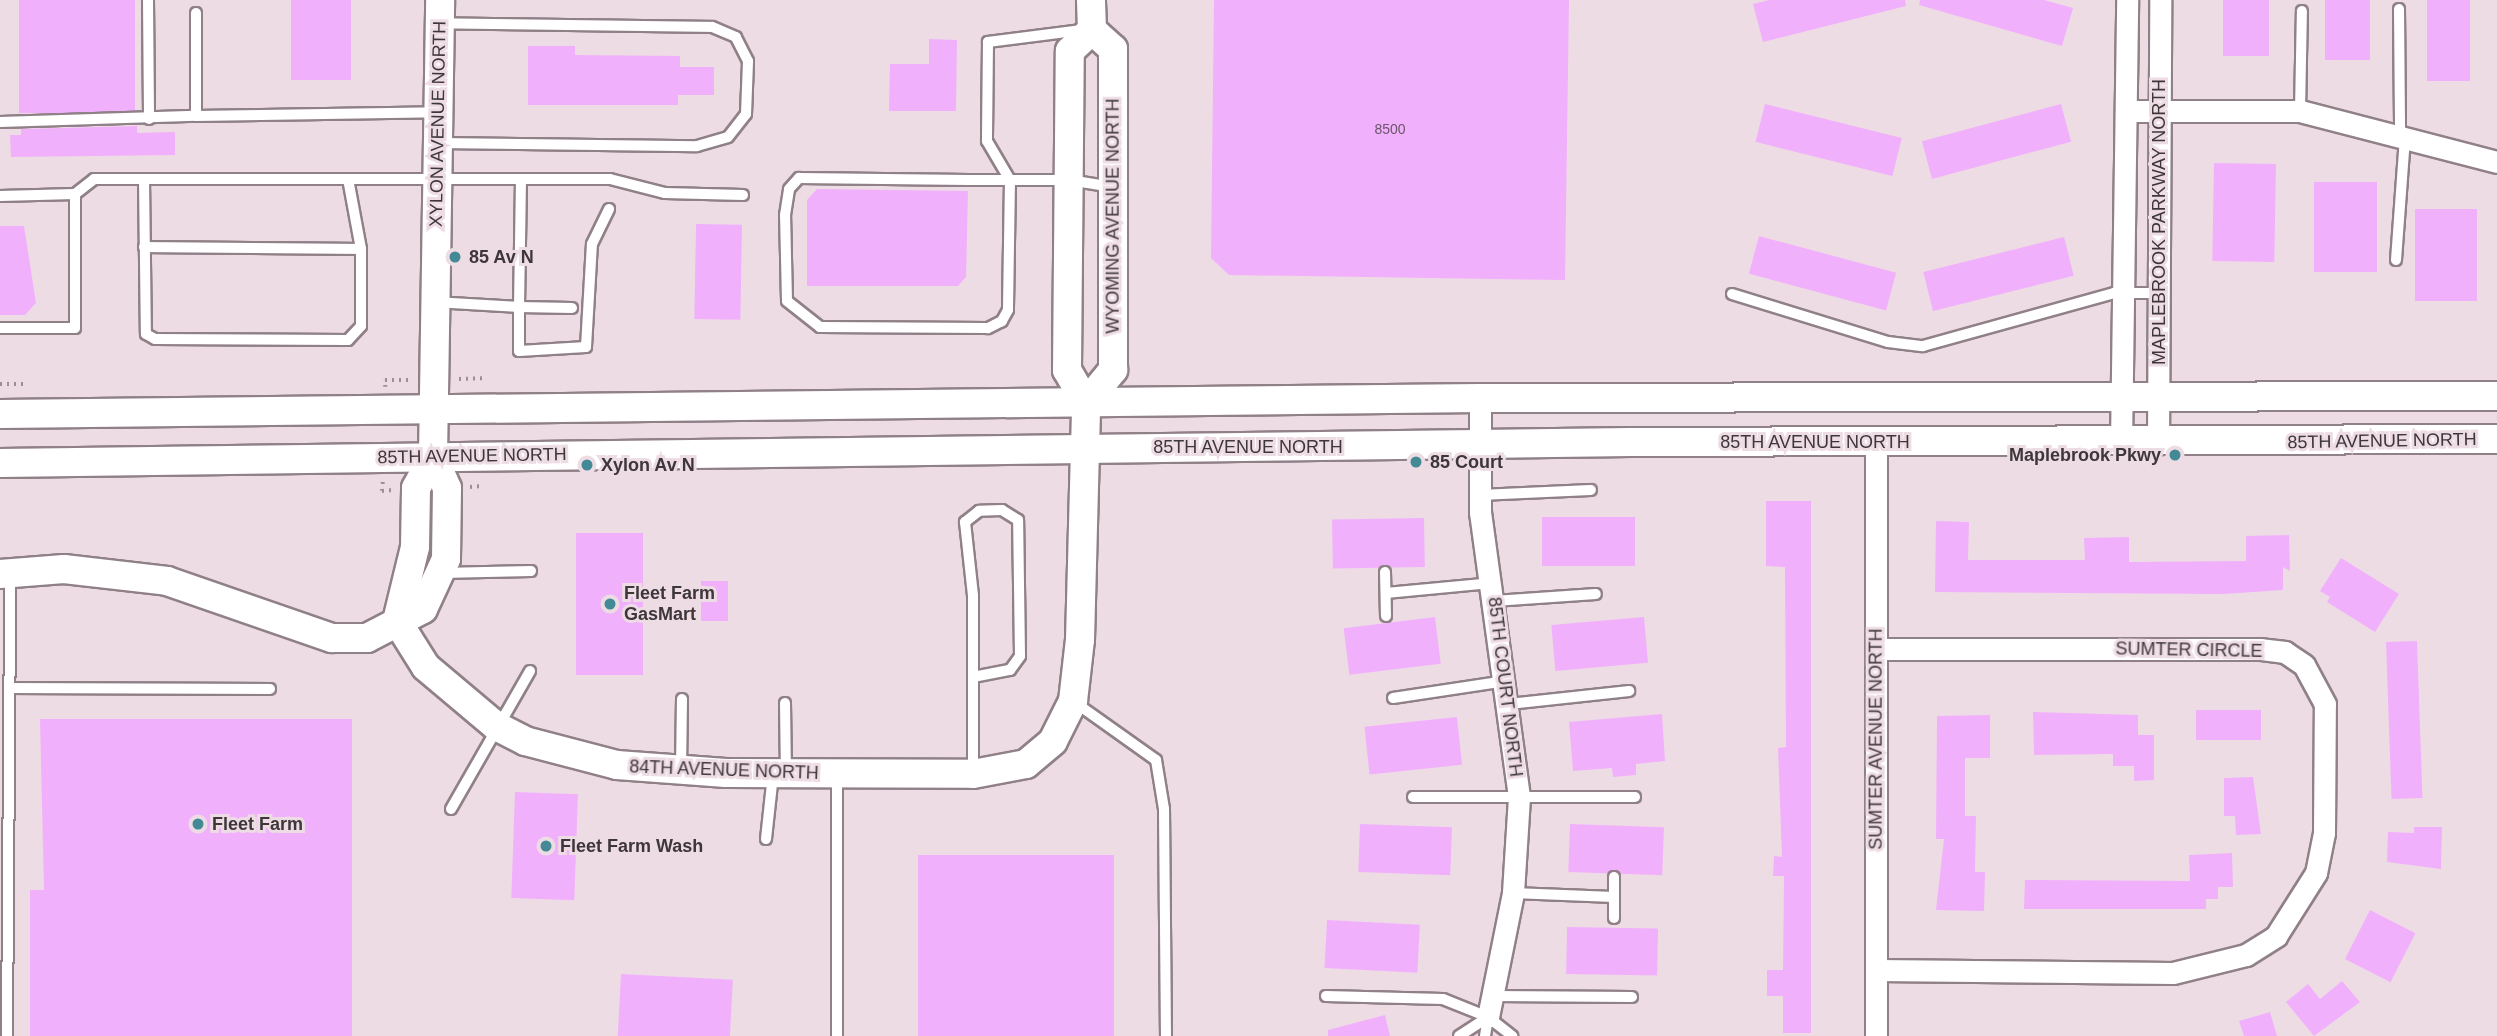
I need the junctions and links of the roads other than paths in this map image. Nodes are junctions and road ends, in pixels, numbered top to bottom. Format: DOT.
graph roads {
  1 [pos="148,0"];
  2 [pos="1091,0"];
  3 [pos="2127,0"];
  4 [pos="2160,0"];
  5 [pos="2399,9"];
  6 [pos="2302,11"];
  7 [pos="439,12"];
  8 [pos="196,13"];
  9 [pos="1092,30"];
  10 [pos="2160,108"];
  11 [pos="2127,111"];
  12 [pos="2300,111"];
  13 [pos="438,112"];
  14 [pos="196,116"];
  15 [pos="149,119"];
  16 [pos="0,122"];
  17 [pos="2402,134"];
  18 [pos="438,143"];
  19 [pos="2497,162"];
  20 [pos="144,179"];
  21 [pos="348,179"];
  22 [pos="437,179"];
  23 [pos="522,179"];
  24 [pos="1010,180"];
  25 [pos="1069,180"];
  26 [pos="1112,187"];
  27 [pos="75,194"];
  28 [pos="0,195"];
  29 [pos="743,195"];
  30 [pos="609,209"];
  31 [pos="144,247"];
  32 [pos="361,249"];
  33 [pos="2396,260"];
  34 [pos="2123,293"];
  35 [pos="2157,293"];
  36 [pos="1732,294"];
  37 [pos="435,302"];
  38 [pos="519,307"];
  39 [pos="572,308"];
  40 [pos="0,328"];
  41 [pos="2497,396"];
  42 [pos="1480,398"];
  43 [pos="2157,399"];
  44 [pos="2121,400"];
  45 [pos="1086,402"];
  46 [pos="434,411"];
  47 [pos="0,414"];
  48 [pos="2497,439"];
  49 [pos="1877,441"];
  50 [pos="1480,444"];
  51 [pos="2121,444"];
  52 [pos="2158,444"];
  53 [pos="1083,449"];
  54 [pos="433,457"];
  55 [pos="0,463"];
  56 [pos="1591,490"];
  57 [pos="1479,495"];
  58 [pos="531,572"];
  59 [pos="1385,572"];
  60 [pos="5,573"];
  61 [pos="442,573"];
  62 [pos="1493,592"];
  63 [pos="1385,593"];
  64 [pos="1596,594"];
  65 [pos="1386,616"];
  66 [pos="397,621"];
  67 [pos="1876,649"];
  68 [pos="530,671"];
  69 [pos="973,677"];
  70 [pos="1506,681"];
  71 [pos="11,688"];
  72 [pos="270,689"];
  73 [pos="1629,691"];
  74 [pos="1393,698"];
  75 [pos="682,699"];
  76 [pos="1073,701"];
  77 [pos="785,703"];
  78 [pos="1510,704"];
  79 [pos="496,726"];
  80 [pos="681,771"];
  81 [pos="780,774"];
  82 [pos="836,774"];
  83 [pos="973,774"];
  84 [pos="1413,797"];
  85 [pos="1519,797"];
  86 [pos="1635,797"];
  87 [pos="451,808"];
  88 [pos="766,839"];
  89 [pos="1614,877"];
  90 [pos="1513,893"];
  91 [pos="1614,897"];
  92 [pos="1614,918"];
  93 [pos="1876,970"];
  94 [pos="1326,996"];
  95 [pos="1632,998"];
  96 [pos="1489,1016"];
  97 [pos="8,1036"];
  98 [pos="836,1036"];
  99 [pos="1166,1036"];
  100 [pos="1459,1036"];
  101 [pos="1512,1036"];
  102 [pos="1875,1036"];
  1 -- 15 [label="lane"];
  2 -- 9 [label="main road"];
  3 -- 11 [label="street, MAPLEBROOK PARKWAY NORTH"];
  4 -- 10 [label="street, MAPLEBROOK PARKWAY NORTH"];
  5 -- 17 [label="lane"];
  6 -- 12 [label="lane"];
  7 -- 13 [label="main road, XYLON AVENUE NORTH"];
  7 -- 18 [label="lane"];
  8 -- 14 [label="lane"];
  9 -- 24 [label="lane"];
  9 -- 25 [label="main road"];
  9 -- 26 [label="main road, WYOMING AVENUE NORTH"];
  10 -- 11 [label="street"];
  10 -- 12 [label="street"];
  10 -- 35 [label="street, MAPLEBROOK PARKWAY NORTH"];
  11 -- 34 [label="street, MAPLEBROOK PARKWAY NORTH"];
  12 -- 17 [label="street"];
  13 -- 14 [label="lane"];
  13 -- 18 [label="main road, XYLON AVENUE NORTH"];
  14 -- 15 [label="lane"];
  15 -- 16 [label="lane"];
  17 -- 19 [label="street"];
  17 -- 33 [label="lane"];
  18 -- 22 [label="main road, XYLON AVENUE NORTH"];
  20 -- 21 [label="lane"];
  20 -- 27 [label="lane"];
  20 -- 31 [label="lane"];
  21 -- 22 [label="lane"];
  21 -- 32 [label="lane"];
  22 -- 23 [label="lane"];
  22 -- 37 [label="main road, XYLON AVENUE NORTH"];
  23 -- 29 [label="lane"];
  23 -- 38 [label="lane"];
  24 -- 24 [label="lane"];
  24 -- 25 [label="lane"];
  25 -- 26 [label="lane"];
  25 -- 45 [label="main road"];
  26 -- 45 [label="main road, WYOMING AVENUE NORTH"];
  27 -- 28 [label="lane"];
  27 -- 40 [label="lane"];
  30 -- 38 [label="lane"];
  31 -- 32 [label="lane"];
  31 -- 32 [label="lane"];
  34 -- 35 [label="lane"];
  34 -- 36 [label="lane"];
  34 -- 44 [label="street, MAPLEBROOK PARKWAY NORTH"];
  35 -- 43 [label="street, MAPLEBROOK PARKWAY NORTH"];
  37 -- 38 [label="lane"];
  37 -- 46 [label="main road, XYLON AVENUE NORTH"];
  38 -- 39 [label="lane"];
  41 -- 43 [label="main road"];
  42 -- 44 [label="main road"];
  42 -- 45 [label="main road"];
  42 -- 50 [label="street, 85TH COURT NORTH"];
  43 -- 44 [label="main road"];
  43 -- 52 [label="street, MAPLEBROOK PARKWAY NORTH"];
  44 -- 51 [label="street, MAPLEBROOK PARKWAY NORTH"];
  45 -- 46 [label="main road"];
  45 -- 53 [label="main road"];
  46 -- 47 [label="main road"];
  46 -- 54 [label="main road, XYLON AVENUE NORTH"];
  48 -- 52 [label="main road, 85TH AVENUE NORTH"];
  49 -- 50 [label="main road, 85TH AVENUE NORTH"];
  49 -- 51 [label="main road, 85TH AVENUE NORTH"];
  49 -- 67 [label="street, SUMTER AVENUE NORTH"];
  50 -- 53 [label="main road, 85TH AVENUE NORTH"];
  50 -- 57 [label="street, 85TH COURT NORTH"];
  51 -- 52 [label="main road, 85TH AVENUE NORTH"];
  53 -- 54 [label="main road, 85TH AVENUE NORTH"];
  53 -- 76 [label="main road"];
  54 -- 55 [label="main road, 85TH AVENUE NORTH"];
  54 -- 61 [label="main road"];
  54 -- 66 [label="main road"];
  56 -- 57 [label="lane"];
  57 -- 62 [label="street, 85TH COURT NORTH"];
  58 -- 61 [label="lane"];
  59 -- 63 [label="lane"];
  60 -- 66 [label="main road"];
  60 -- 71 [label="lane"];
  61 -- 66 [label="main road"];
  62 -- 63 [label="lane"];
  62 -- 64 [label="lane"];
  62 -- 70 [label="street, 85TH COURT NORTH"];
  63 -- 65 [label="lane"];
  66 -- 79 [label="main road, 84TH AVENUE NORTH"];
  67 -- 93 [label="street, SUMTER AVENUE NORTH"];
  67 -- 93 [label="street, SUMTER CIRCLE"];
  68 -- 79 [label="lane"];
  69 -- 69 [label="lane"];
  69 -- 83 [label="lane"];
  70 -- 74 [label="lane"];
  70 -- 78 [label="street, 85TH COURT NORTH"];
  71 -- 72 [label="lane"];
  71 -- 97 [label="lane"];
  73 -- 78 [label="lane"];
  75 -- 80 [label="lane"];
  76 -- 83 [label="main road, 84TH AVENUE NORTH"];
  76 -- 99 [label="lane"];
  77 -- 81 [label="lane"];
  78 -- 85 [label="street, 85TH COURT NORTH"];
  79 -- 80 [label="main road, 84TH AVENUE NORTH"];
  79 -- 87 [label="lane"];
  80 -- 81 [label="main road, 84TH AVENUE NORTH"];
  81 -- 82 [label="main road, 84TH AVENUE NORTH"];
  81 -- 88 [label="lane"];
  82 -- 83 [label="main road, 84TH AVENUE NORTH"];
  82 -- 98 [label="lane"];
  84 -- 85 [label="lane"];
  85 -- 86 [label="lane"];
  85 -- 90 [label="street, 85TH COURT NORTH"];
  89 -- 91 [label="lane"];
  90 -- 91 [label="lane"];
  90 -- 96 [label="street, 85TH COURT NORTH"];
  91 -- 92 [label="lane"];
  93 -- 102 [label="street, SUMTER AVENUE NORTH"];
  94 -- 96 [label="lane"];
  95 -- 96 [label="lane"];
  96 -- 100 [label="lane"];
  96 -- 101 [label="lane"];
}
